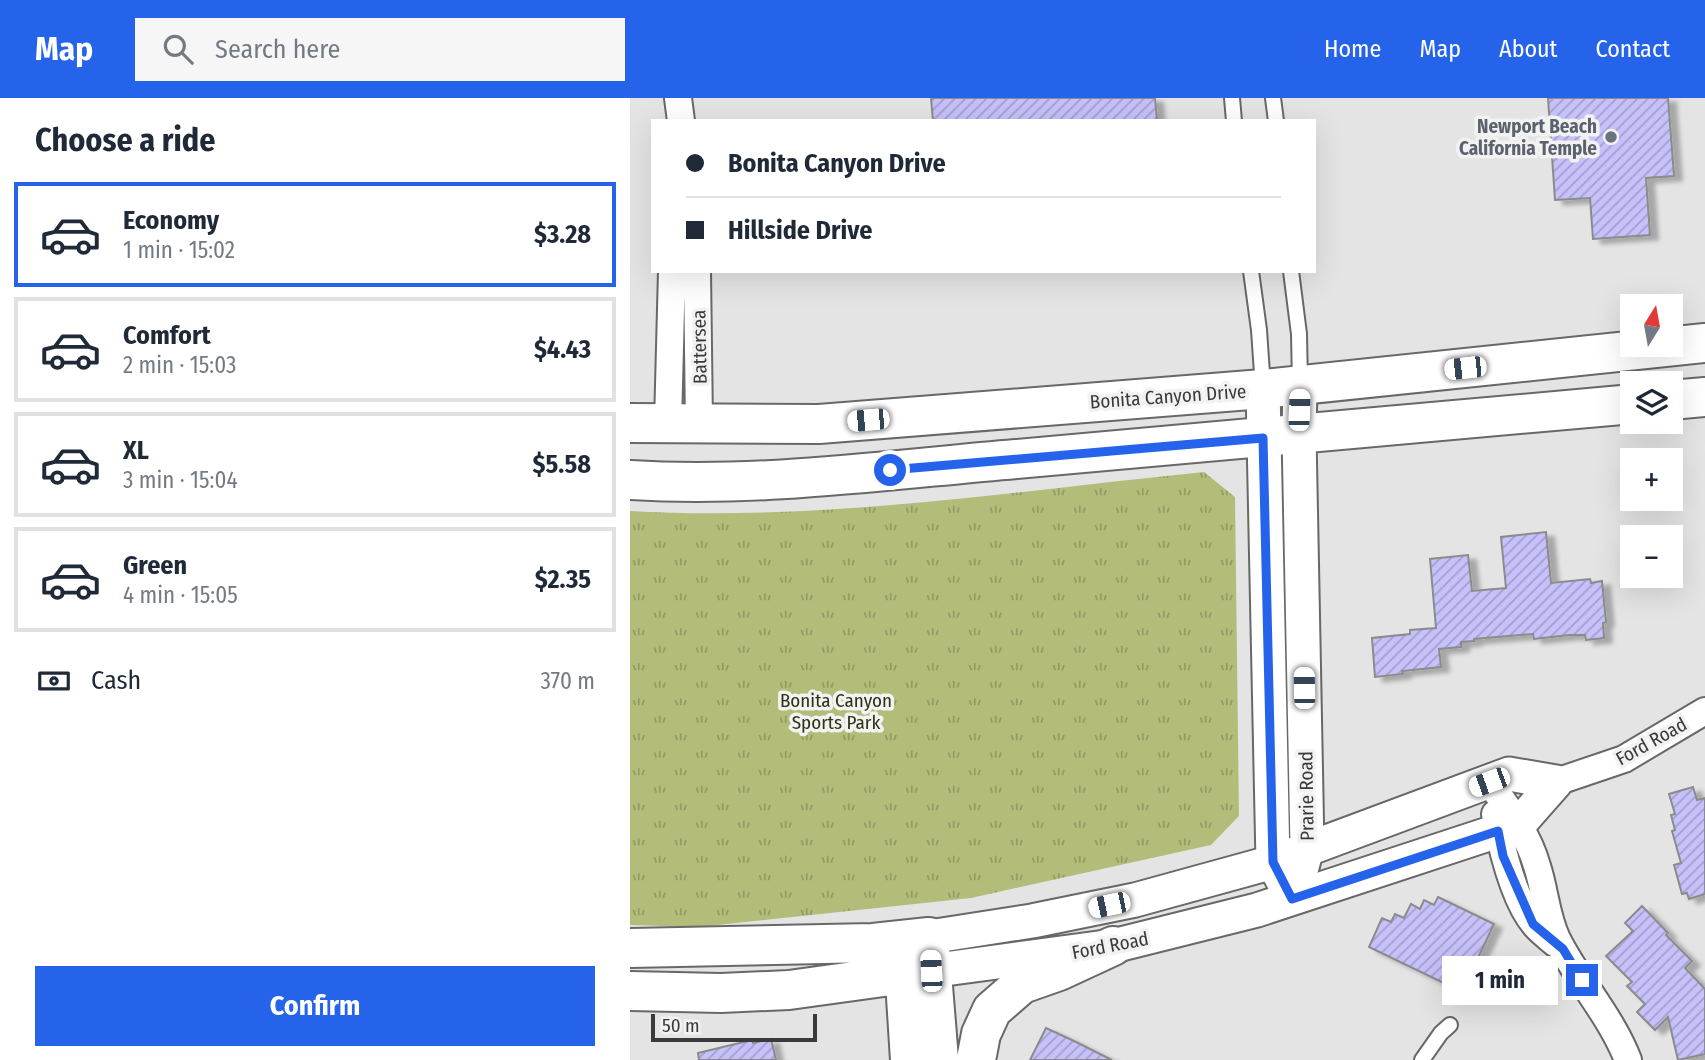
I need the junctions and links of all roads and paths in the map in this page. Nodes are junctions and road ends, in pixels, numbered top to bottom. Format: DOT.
graph roads {
  1 [pos="678,98"];
  2 [pos="1232,98"];
  3 [pos="1273,98"];
  4 [pos="681,119"];
  5 [pos="1234,119"];
  6 [pos="1276,119"];
  7 [pos="672,273"];
  8 [pos="697,273"];
  9 [pos="1251,273"];
  10 [pos="1291,273"];
  11 [pos="1705,343"];
  12 [pos="1300,385"];
  13 [pos="1263,389"];
  14 [pos="1705,397"];
  15 [pos="1683,399"];
  16 [pos="1620,405"];
  17 [pos="630,423"];
  18 [pos="684,424"];
  19 [pos="1281,437"];
  20 [pos="630,480"];
  21 [pos="1705,710"];
  22 [pos="1489,782"];
  23 [pos="1556,782"];
  24 [pos="1509,828"];
  25 [pos="1307,848"];
  26 [pos="1273,862"];
  27 [pos="1292,899"];
  28 [pos="1113,946"];
  29 [pos="630,948"];
  30 [pos="917,956"];
  31 [pos="630,991"];
  32 [pos="1450,1025"];
  33 [pos="910,1060"];
  34 [pos="939,1060"];
  35 [pos="975,1060"];
  36 [pos="1422,1060"];
  37 [pos="1628,1060"];
  1 -- 4 [label="street"];
  2 -- 5 [label="lane"];
  3 -- 6 [label="lane"];
  7 -- 18 [label="street, Battersea"];
  8 -- 18 [label="street, Battersea"];
  9 -- 13 [label="lane"];
  10 -- 12 [label="lane"];
  11 -- 12 [label="main road, Bonita Canyon Drive"];
  12 -- 13 [label="main road, Bonita Canyon Drive"];
  12 -- 19 [label="street, Prarie Road"];
  13 -- 18 [label="main road, Bonita Canyon Drive"];
  13 -- 19 [label="street, Prarie Road"];
  14 -- 15 [label="main road"];
  16 -- 19 [label="main road"];
  17 -- 18 [label="main road, Bonita Canyon Drive"];
  19 -- 20 [label="main road"];
  19 -- 25 [label="street, Prarie Road"];
  19 -- 26 [label="street, Prarie Road"];
  21 -- 23 [label="street, Ford Road"];
  22 -- 23 [label="street, Ford Road"];
  22 -- 24 [label="street"];
  22 -- 25 [label="street, Ford Road"];
  23 -- 24 [label="street"];
  24 -- 27 [label="street, Ford Road"];
  24 -- 37 [label="street"];
  25 -- 26 [label="street, Ford Road"];
  25 -- 27 [label="street, Prarie Road"];
  26 -- 27 [label="street, Prarie Road"];
  26 -- 30 [label="street, Ford Road"];
  27 -- 28 [label="street, Ford Road"];
  28 -- 30 [label="street, Ford Road"];
  28 -- 35 [label="main road"];
  29 -- 30 [label="main road, Ford Road"];
  30 -- 31 [label="main road, Ford Road"];
  30 -- 33 [label="main road"];
  30 -- 34 [label="main road"];
  32 -- 36 [label="lane"];
}
